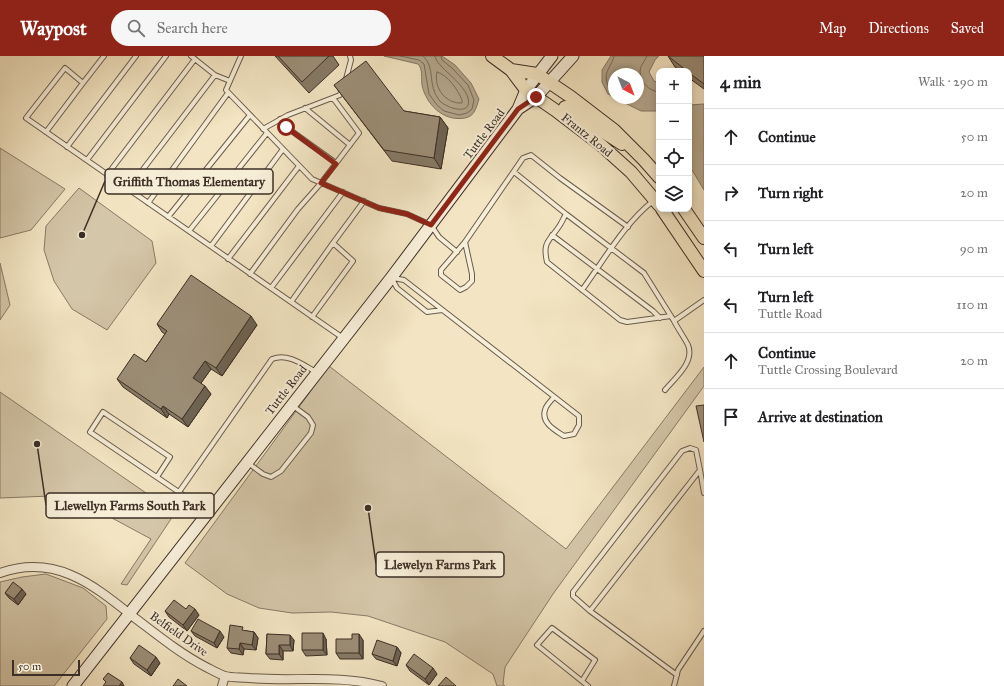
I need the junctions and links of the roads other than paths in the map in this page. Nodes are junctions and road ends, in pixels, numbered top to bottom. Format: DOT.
graph roads {
  1 [pos="104,56"];
  2 [pos="136,56"];
  3 [pos="166,56"];
  4 [pos="241,56"];
  5 [pos="350,56"];
  6 [pos="492,56"];
  7 [pos="552,56"];
  8 [pos="573,56"];
  9 [pos="193,57"];
  10 [pos="511,70"];
  11 [pos="537,74"];
  12 [pos="215,75"];
  13 [pos="230,81"];
  14 [pos="550,82"];
  15 [pos="83,83"];
  16 [pos="526,90"];
  17 [pos="228,93"];
  18 [pos="538,95"];
  19 [pos="333,98"];
  20 [pos="305,108"];
  21 [pos="518,109"];
  22 [pos="250,115"];
  23 [pos="280,119"];
  24 [pos="263,129"];
  25 [pos="46,132"];
  26 [pos="267,133"];
  27 [pos="350,145"];
  28 [pos="67,147"];
  29 [pos="283,149"];
  30 [pos="638,154"];
  31 [pos="87,160"];
  32 [pos="336,164"];
  33 [pos="299,166"];
  34 [pos="514,172"];
  35 [pos="107,175"];
  36 [pos="658,176"];
  37 [pos="321,183"];
  38 [pos="128,189"];
  39 [pos="343,192"];
  40 [pos="364,201"];
  41 [pos="656,201"];
  42 [pos="148,203"];
  43 [pos="656,204"];
  44 [pos="664,212"];
  45 [pos="686,212"];
  46 [pos="566,214"];
  47 [pos="168,217"];
  48 [pos="431,225"];
  49 [pos="628,227"];
  50 [pos="189,231"];
  51 [pos="552,234"];
  52 [pos="704,238"];
  53 [pos="465,242"];
  54 [pos="333,243"];
  55 [pos="210,246"];
  56 [pos="612,249"];
  57 [pos="456,252"];
  58 [pos="228,259"];
  59 [pos="598,269"];
  60 [pos="704,271"];
  61 [pos="250,274"];
  62 [pos="391,278"];
  63 [pos="271,288"];
  64 [pos="582,290"];
  65 [pos="704,300"];
  66 [pos="291,302"];
  67 [pos="442,310"];
  68 [pos="671,316"];
  69 [pos="312,317"];
  70 [pos="660,318"];
  71 [pos="674,321"];
  72 [pos="343,338"];
  73 [pos="316,372"];
  74 [pos="665,390"];
  75 [pos="554,397"];
  76 [pos="291,405"];
  77 [pos="246,462"];
  78 [pos="700,470"];
  79 [pos="157,477"];
  80 [pos="179,492"];
  81 [pos="704,493"];
  82 [pos="208,511"];
  83 [pos="0,573"];
  84 [pos="590,611"];
  85 [pos="130,613"];
  86 [pos="704,631"];
  87 [pos="677,675"];
  88 [pos="224,676"];
  89 [pos="582,681"];
  90 [pos="365,684"];
  91 [pos="73,686"];
  92 [pos="222,686"];
  93 [pos="382,686"];
  94 [pos="588,686"];
  95 [pos="674,686"];
  1 -- 15 [label="lane"];
  2 -- 28 [label="lane"];
  3 -- 31 [label="lane"];
  4 -- 13 [label="lane"];
  5 -- 19 [label="lane"];
  6 -- 10 [label="main road, Frantz Road"];
  7 -- 11 [label="main road"];
  8 -- 14 [label="main road"];
  9 -- 12 [label="lane"];
  9 -- 35 [label="lane"];
  10 -- 11 [label="main road, Frantz Road"];
  10 -- 16 [label="main road, Frantz Road"];
  11 -- 14 [label="main road, Frantz Road"];
  11 -- 16 [label="main road"];
  12 -- 13 [label="lane"];
  12 -- 38 [label="lane"];
  13 -- 17 [label="lane"];
  14 -- 18 [label="main road"];
  14 -- 30 [label="main road, Frantz Road"];
  15 -- 25 [label="lane"];
  15 -- 25 [label="lane"];
  16 -- 18 [label="main road"];
  16 -- 21 [label="main road"];
  17 -- 22 [label="lane"];
  17 -- 42 [label="lane"];
  18 -- 21 [label="main road"];
  18 -- 30 [label="main road"];
  18 -- 41 [label="main road, Frantz Road"];
  19 -- 20 [label="lane"];
  19 -- 27 [label="lane"];
  20 -- 23 [label="lane"];
  20 -- 27 [label="lane"];
  21 -- 48 [label="main road, Tuttle Road"];
  22 -- 24 [label="lane"];
  22 -- 47 [label="lane"];
  23 -- 24 [label="lane"];
  23 -- 32 [label="lane"];
  24 -- 26 [label="lane"];
  25 -- 28 [label="lane"];
  26 -- 29 [label="lane"];
  26 -- 50 [label="lane"];
  27 -- 32 [label="lane"];
  28 -- 31 [label="lane"];
  29 -- 33 [label="lane"];
  29 -- 55 [label="lane"];
  30 -- 36 [label="main road, Frantz Road"];
  31 -- 35 [label="lane"];
  32 -- 37 [label="lane"];
  33 -- 37 [label="lane"];
  33 -- 58 [label="lane"];
  34 -- 46 [label="lane"];
  34 -- 49 [label="lane"];
  34 -- 53 [label="lane"];
  35 -- 38 [label="lane"];
  37 -- 39 [label="lane"];
  37 -- 61 [label="lane"];
  38 -- 42 [label="lane"];
  39 -- 40 [label="lane"];
  39 -- 63 [label="lane"];
  40 -- 48 [label="lane"];
  40 -- 54 [label="lane"];
  42 -- 47 [label="lane"];
  43 -- 49 [label="lane"];
  44 -- 60 [label="main road, Frantz Road"];
  45 -- 52 [label="main road"];
  46 -- 51 [label="lane"];
  46 -- 56 [label="lane"];
  47 -- 50 [label="lane"];
  48 -- 57 [label="lane"];
  48 -- 62 [label="main road, Tuttle Road"];
  49 -- 56 [label="lane"];
  50 -- 55 [label="lane"];
  51 -- 59 [label="lane"];
  51 -- 64 [label="lane"];
  53 -- 57 [label="lane"];
  53 -- 57 [label="lane"];
  54 -- 66 [label="lane"];
  54 -- 69 [label="lane"];
  55 -- 58 [label="lane"];
  56 -- 59 [label="lane"];
  56 -- 68 [label="lane"];
  58 -- 61 [label="lane"];
  59 -- 64 [label="lane"];
  59 -- 70 [label="lane"];
  61 -- 63 [label="lane"];
  62 -- 67 [label="lane"];
  62 -- 67 [label="lane"];
  62 -- 72 [label="main road, Tuttle Road"];
  63 -- 66 [label="lane"];
  64 -- 70 [label="lane"];
  65 -- 71 [label="lane"];
  66 -- 69 [label="lane"];
  67 -- 75 [label="lane"];
  68 -- 70 [label="lane"];
  68 -- 71 [label="lane"];
  69 -- 72 [label="lane"];
  71 -- 74 [label="lane"];
  72 -- 73 [label="main road, Tuttle Road"];
  73 -- 76 [label="main road, Tuttle Road"];
  73 -- 80 [label="lane"];
  75 -- 75 [label="lane"];
  76 -- 77 [label="main road, Tuttle Road"];
  76 -- 77 [label="lane"];
  77 -- 82 [label="main road, Tuttle Road"];
  78 -- 81 [label="lane"];
  78 -- 84 [label="lane"];
  78 -- 84 [label="lane"];
  79 -- 79 [label="lane"];
  79 -- 80 [label="lane"];
  80 -- 82 [label="lane"];
  82 -- 85 [label="main road, Tuttle Road"];
  83 -- 85 [label="street, Belfield Drive"];
  84 -- 87 [label="lane"];
  85 -- 88 [label="street, Belfield Drive"];
  85 -- 91 [label="main road, Tuttle Road"];
  86 -- 87 [label="lane"];
  87 -- 95 [label="lane"];
  88 -- 90 [label="street, Belfield Drive"];
  88 -- 92 [label="street"];
  89 -- 89 [label="lane"];
  89 -- 94 [label="lane"];
  90 -- 93 [label="street, Belfield Drive"];
}
